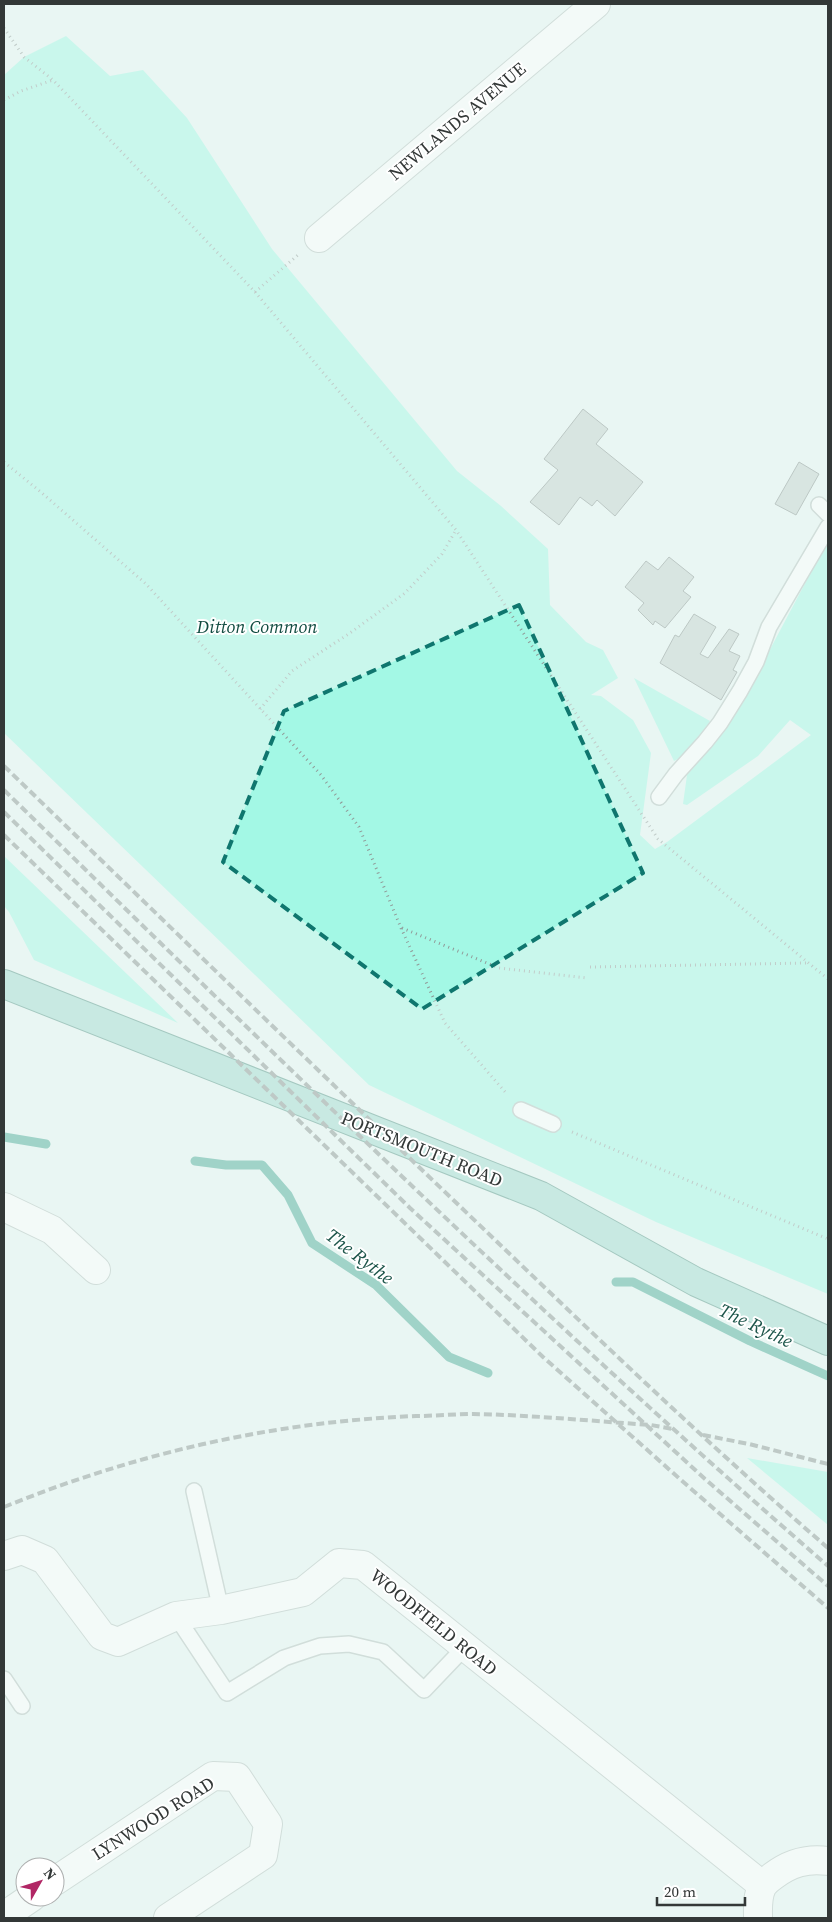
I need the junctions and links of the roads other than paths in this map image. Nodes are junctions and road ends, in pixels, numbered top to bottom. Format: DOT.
graph roads {
  1 [pos="596,4"];
  2 [pos="319,238"];
  3 [pos="828,527"];
  4 [pos="659,797"];
  5 [pos="4,984"];
  6 [pos="521,1110"];
  7 [pos="552,1124"];
  8 [pos="4,1207"];
  9 [pos="96,1270"];
  10 [pos="828,1341"];
  11 [pos="194,1491"];
  12 [pos="4,1556"];
  13 [pos="221,1610"];
  14 [pos="176,1616"];
  15 [pos="465,1647"];
  16 [pos="4,1679"];
  17 [pos="22,1706"];
  18 [pos="828,1861"];
  19 [pos="65,1875"];
  20 [pos="762,1885"];
  21 [pos="17,1907"];
  22 [pos="4,1916"];
  23 [pos="168,1918"];
  24 [pos="758,1918"];
  1 -- 2 [label="street, NEWLANDS AVENUE"];
  3 -- 4 [label="lane"];
  5 -- 10 [label="main road, PORTSMOUTH ROAD"];
  6 -- 7 [label="lane"];
  8 -- 9 [label="street"];
  11 -- 13 [label="lane"];
  12 -- 14 [label="street, WOODFIELD ROAD"];
  13 -- 14 [label="street, WOODFIELD ROAD"];
  13 -- 15 [label="street, WOODFIELD ROAD"];
  14 -- 15 [label="lane"];
  15 -- 20 [label="street, WOODFIELD ROAD"];
  16 -- 17 [label="lane"];
  18 -- 20 [label="street"];
  19 -- 23 [label="street, LYNWOOD ROAD"];
  20 -- 24 [label="street"];
  21 -- 22 [label="street"];
}
